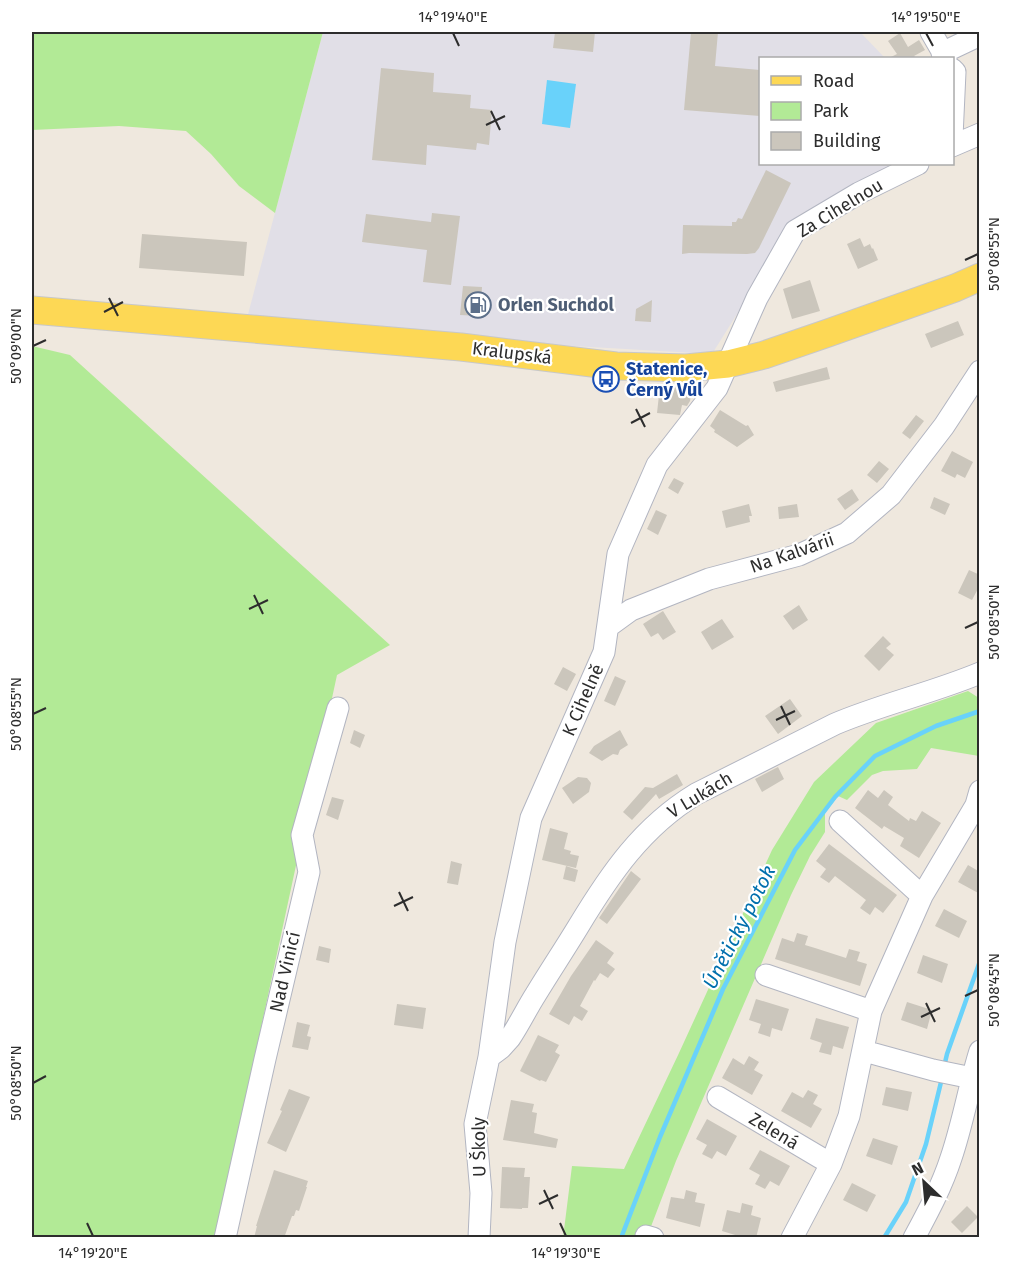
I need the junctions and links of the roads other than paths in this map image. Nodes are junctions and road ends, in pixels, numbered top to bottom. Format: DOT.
graph roads {
  1 [pos="931,32"];
  2 [pos="980,35"];
  3 [pos="945,57"];
  4 [pos="951,57"];
  5 [pos="954,70"];
  6 [pos="954,94"];
  7 [pos="980,134"];
  8 [pos="954,145"];
  9 [pos="916,165"];
  10 [pos="980,277"];
  11 [pos="32,310"];
  12 [pos="728,364"];
  13 [pos="980,371"];
  14 [pos="609,626"];
  15 [pos="980,673"];
  16 [pos="338,708"];
  17 [pos="980,791"];
  18 [pos="840,821"];
  19 [pos="922,896"];
  20 [pos="766,975"];
  21 [pos="871,1011"];
  22 [pos="864,1051"];
  23 [pos="489,1057"];
  24 [pos="976,1065"];
  25 [pos="718,1097"];
  26 [pos="831,1164"];
  27 [pos="225,1238"];
  28 [pos="479,1238"];
  29 [pos="792,1238"];
  30 [pos="914,1238"];
  1 -- 3 [label="street"];
  2 -- 4 [label="street"];
  5 -- 6 [label="street"];
  7 -- 8 [label="street"];
  9 -- 12 [label="street, Za Cihelnou"];
  10 -- 12 [label="main road, Kralupská"];
  11 -- 12 [label="main road, Kralupská"];
  12 -- 14 [label="street, K Cihelně"];
  13 -- 14 [label="street, Na Kalvárii"];
  14 -- 23 [label="street, K Cihelně"];
  15 -- 23 [label="street, V Lukách"];
  16 -- 27 [label="street, Nad Vinicí"];
  17 -- 19 [label="street"];
  18 -- 19 [label="street"];
  19 -- 21 [label="street"];
  20 -- 21 [label="street"];
  21 -- 22 [label="street"];
  22 -- 24 [label="street"];
  22 -- 26 [label="street"];
  23 -- 28 [label="street, U Školy"];
  24 -- 30 [label="street"];
  25 -- 26 [label="street, Zelená"];
  26 -- 29 [label="street"];
}
